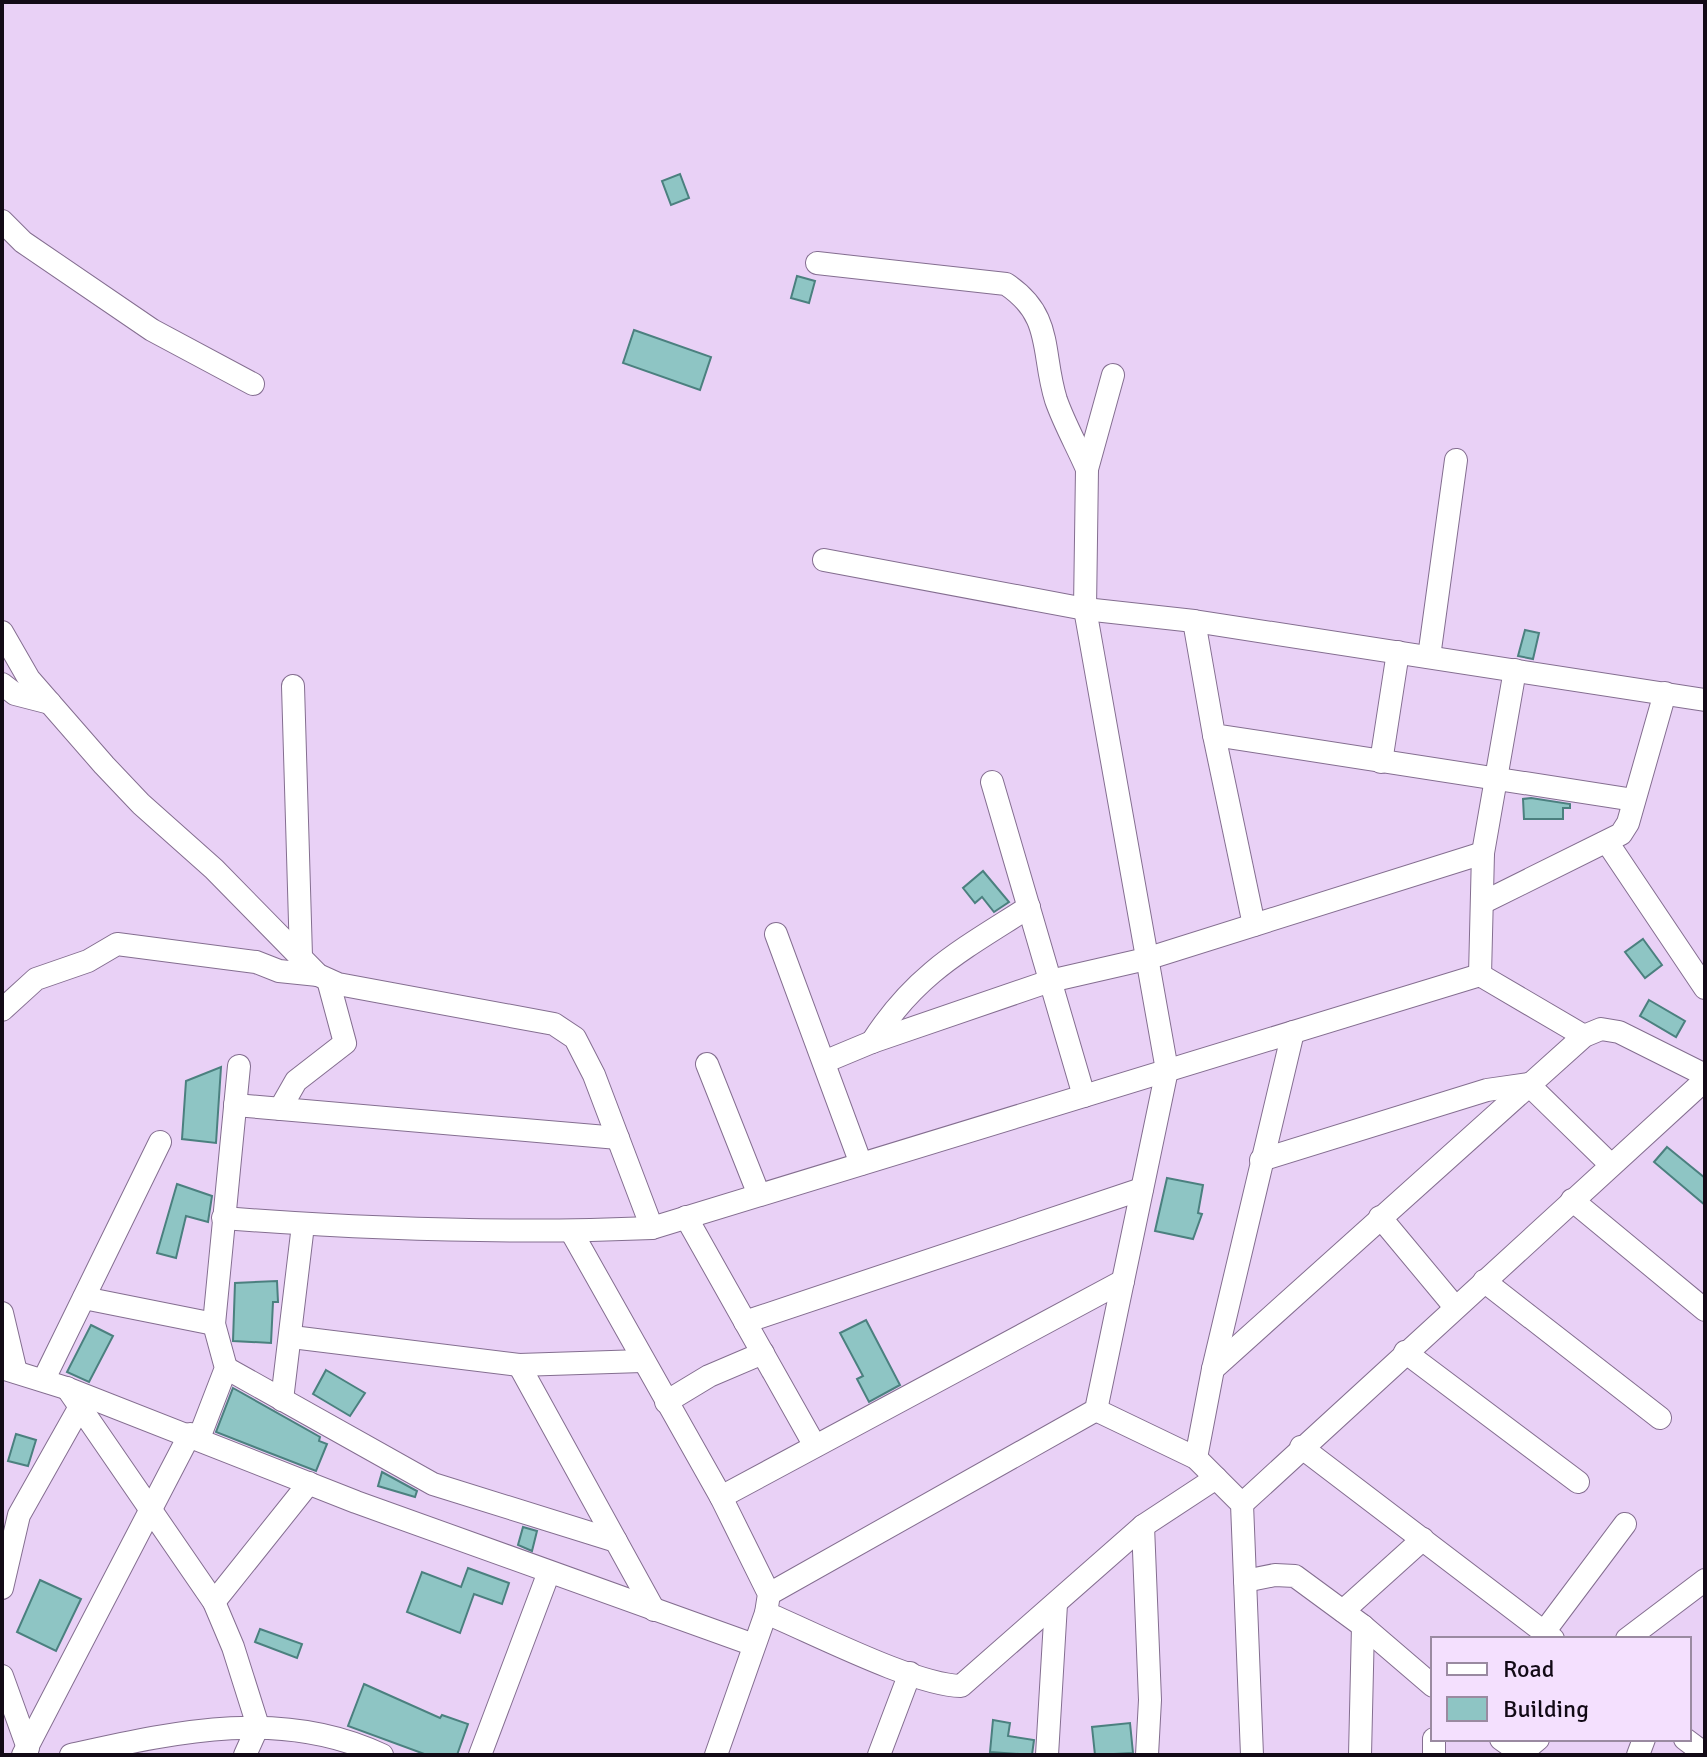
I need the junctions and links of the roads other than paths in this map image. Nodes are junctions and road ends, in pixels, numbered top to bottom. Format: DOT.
graph roads {
  1 [pos="2,221"];
  2 [pos="817,263"];
  3 [pos="1113,375"];
  4 [pos="253,384"];
  5 [pos="1456,460"];
  6 [pos="1087,469"];
  7 [pos="824,560"];
  8 [pos="1085,609"];
  9 [pos="1194,621"];
  10 [pos="2,632"];
  11 [pos="1398,652"];
  12 [pos="1429,657"];
  13 [pos="1515,670"];
  14 [pos="2,684"];
  15 [pos="293,686"];
  16 [pos="1665,693"];
  17 [pos="1705,700"];
  18 [pos="50,703"];
  19 [pos="1214,735"];
  20 [pos="1381,762"];
  21 [pos="1496,780"];
  22 [pos="992,782"];
  23 [pos="1634,800"];
  24 [pos="1607,842"];
  25 [pos="1483,853"];
  26 [pos="1482,903"];
  27 [pos="1029,907"];
  28 [pos="1254,925"];
  29 [pos="776,934"];
  30 [pos="301,956"];
  31 [pos="1146,959"];
  32 [pos="1480,975"];
  33 [pos="323,978"];
  34 [pos="1050,981"];
  35 [pos="1705,988"];
  36 [pos="2,1010"];
  37 [pos="1293,1032"];
  38 [pos="1584,1036"];
  39 [pos="872,1042"];
  40 [pos="824,1062"];
  41 [pos="707,1064"];
  42 [pos="239,1066"];
  43 [pos="1167,1070"];
  44 [pos="1705,1078"];
  45 [pos="1528,1084"];
  46 [pos="1084,1096"];
  47 [pos="235,1105"];
  48 [pos="280,1109"];
  49 [pos="618,1138"];
  50 [pos="160,1142"];
  51 [pos="1261,1160"];
  52 [pos="861,1164"];
  53 [pos="1611,1165"];
  54 [pos="1142,1189"];
  55 [pos="759,1195"];
  56 [pos="1572,1200"];
  57 [pos="686,1217"];
  58 [pos="1380,1217"];
  59 [pos="223,1218"];
  60 [pos="303,1225"];
  61 [pos="652,1228"];
  62 [pos="571,1231"];
  63 [pos="1123,1281"];
  64 [pos="1484,1281"];
  65 [pos="84,1298"];
  66 [pos="1455,1307"];
  67 [pos="1705,1310"];
  68 [pos="2,1313"];
  69 [pos="745,1322"];
  70 [pos="214,1324"];
  71 [pos="292,1337"];
  72 [pos="1405,1352"];
  73 [pos="763,1353"];
  74 [pos="642,1361"];
  75 [pos="519,1365"];
  76 [pos="226,1368"];
  77 [pos="1213,1369"];
  78 [pos="9,1370"];
  79 [pos="44,1379"];
  80 [pos="66,1388"];
  81 [pos="282,1400"];
  82 [pos="666,1402"];
  83 [pos="81,1405"];
  84 [pos="1096,1410"];
  85 [pos="1660,1418"];
  86 [pos="194,1436"];
  87 [pos="815,1446"];
  88 [pos="1301,1447"];
  89 [pos="1196,1458"];
  90 [pos="1216,1478"];
  91 [pos="1578,1482"];
  92 [pos="309,1483"];
  93 [pos="721,1497"];
  94 [pos="1242,1504"];
  95 [pos="150,1513"];
  96 [pos="1625,1524"];
  97 [pos="1143,1526"];
  98 [pos="1423,1539"];
  99 [pos="616,1541"];
  100 [pos="549,1572"];
  101 [pos="1705,1580"];
  102 [pos="1245,1581"];
  103 [pos="2,1588"];
  104 [pos="214,1602"];
  105 [pos="768,1604"];
  106 [pos="1056,1604"];
  107 [pos="654,1610"];
  108 [pos="1343,1611"];
  109 [pos="1363,1626"];
  110 [pos="1549,1636"];
  111 [pos="1630,1637"];
  112 [pos="754,1645"];
  113 [pos="910,1673"];
  114 [pos="2,1676"];
  115 [pos="1431,1684"];
  116 [pos="258,1726"];
  117 [pos="1536,1741"];
  118 [pos="1510,1748"];
  119 [pos="26,1751"];
  120 [pos="71,1755"];
  121 [pos="245,1755"];
  122 [pos="382,1755"];
  123 [pos="480,1755"];
  124 [pos="716,1755"];
  125 [pos="879,1755"];
  126 [pos="1047,1755"];
  127 [pos="1147,1755"];
  128 [pos="1252,1755"];
  129 [pos="1360,1755"];
  1 -- 4 [label="street"];
  2 -- 6 [label="street"];
  3 -- 6 [label="street"];
  5 -- 12 [label="street"];
  6 -- 8 [label="street"];
  7 -- 8 [label="street"];
  8 -- 9 [label="street"];
  8 -- 31 [label="street"];
  9 -- 11 [label="street"];
  9 -- 19 [label="street"];
  10 -- 18 [label="street"];
  11 -- 12 [label="street"];
  11 -- 20 [label="street"];
  12 -- 13 [label="street"];
  13 -- 16 [label="street"];
  13 -- 21 [label="street"];
  14 -- 18 [label="street"];
  15 -- 30 [label="street"];
  16 -- 17 [label="street"];
  16 -- 23 [label="street"];
  18 -- 30 [label="street"];
  19 -- 20 [label="street"];
  19 -- 28 [label="street"];
  20 -- 21 [label="street"];
  21 -- 23 [label="street"];
  21 -- 25 [label="street"];
  22 -- 27 [label="street"];
  23 -- 24 [label="street"];
  24 -- 26 [label="street"];
  24 -- 35 [label="street"];
  25 -- 26 [label="street"];
  25 -- 28 [label="street"];
  26 -- 32 [label="street"];
  27 -- 34 [label="street"];
  27 -- 39 [label="street"];
  28 -- 31 [label="street"];
  29 -- 40 [label="street"];
  30 -- 33 [label="street"];
  31 -- 34 [label="street"];
  31 -- 43 [label="street"];
  32 -- 37 [label="street"];
  32 -- 38 [label="street"];
  33 -- 36 [label="street"];
  33 -- 48 [label="street"];
  33 -- 49 [label="street"];
  34 -- 39 [label="street"];
  34 -- 46 [label="street"];
  37 -- 43 [label="street"];
  37 -- 51 [label="street"];
  38 -- 44 [label="street"];
  38 -- 45 [label="street"];
  39 -- 40 [label="street"];
  40 -- 52 [label="street"];
  41 -- 55 [label="street"];
  42 -- 47 [label="street"];
  43 -- 46 [label="street"];
  43 -- 54 [label="street"];
  44 -- 53 [label="street"];
  45 -- 51 [label="street"];
  45 -- 53 [label="street"];
  45 -- 58 [label="street"];
  46 -- 52 [label="street"];
  47 -- 48 [label="street"];
  47 -- 59 [label="street"];
  48 -- 49 [label="street"];
  49 -- 61 [label="street"];
  50 -- 65 [label="street"];
  51 -- 77 [label="street"];
  52 -- 55 [label="street"];
  53 -- 56 [label="street"];
  54 -- 63 [label="street"];
  54 -- 69 [label="street"];
  55 -- 57 [label="street"];
  56 -- 64 [label="street"];
  56 -- 67 [label="street"];
  57 -- 61 [label="street"];
  57 -- 69 [label="street"];
  58 -- 66 [label="street"];
  58 -- 77 [label="street"];
  59 -- 60 [label="street"];
  59 -- 70 [label="street"];
  60 -- 62 [label="street"];
  60 -- 71 [label="street"];
  61 -- 62 [label="street"];
  62 -- 74 [label="street"];
  63 -- 84 [label="street"];
  63 -- 87 [label="street"];
  64 -- 66 [label="street"];
  64 -- 85 [label="street"];
  65 -- 70 [label="street"];
  65 -- 79 [label="street"];
  66 -- 72 [label="street"];
  68 -- 78 [label="street"];
  69 -- 73 [label="street"];
  70 -- 76 [label="street"];
  71 -- 75 [label="street"];
  71 -- 81 [label="street"];
  72 -- 88 [label="street"];
  72 -- 91 [label="street"];
  73 -- 82 [label="street"];
  73 -- 87 [label="street"];
  74 -- 75 [label="street"];
  74 -- 82 [label="street"];
  75 -- 99 [label="street"];
  76 -- 81 [label="street"];
  76 -- 86 [label="street"];
  77 -- 89 [label="street"];
  78 -- 79 [label="street"];
  79 -- 80 [label="street"];
  80 -- 83 [label="street"];
  80 -- 86 [label="street"];
  81 -- 99 [label="street"];
  82 -- 93 [label="street"];
  83 -- 95 [label="street"];
  83 -- 103 [label="street"];
  84 -- 89 [label="street"];
  84 -- 105 [label="street"];
  86 -- 92 [label="street"];
  86 -- 95 [label="street"];
  87 -- 93 [label="street"];
  88 -- 94 [label="street"];
  88 -- 98 [label="street"];
  89 -- 90 [label="street"];
  90 -- 94 [label="street"];
  90 -- 97 [label="street"];
  92 -- 100 [label="street"];
  92 -- 104 [label="street"];
  93 -- 105 [label="street"];
  94 -- 102 [label="street"];
  95 -- 104 [label="street"];
  95 -- 119 [label="street"];
  96 -- 110 [label="street"];
  97 -- 106 [label="street"];
  97 -- 127 [label="street"];
  98 -- 108 [label="street"];
  98 -- 110 [label="street"];
  99 -- 107 [label="street"];
  100 -- 107 [label="street"];
  100 -- 123 [label="street"];
  101 -- 111 [label="street"];
  102 -- 108 [label="street"];
  102 -- 128 [label="street"];
  104 -- 116 [label="street"];
  105 -- 112 [label="street"];
  105 -- 113 [label="street"];
  106 -- 113 [label="street"];
  106 -- 126 [label="street"];
  107 -- 112 [label="street"];
  108 -- 109 [label="street"];
  109 -- 115 [label="street"];
  109 -- 129 [label="street"];
  112 -- 124 [label="street"];
  113 -- 125 [label="street"];
  114 -- 119 [label="street"];
  116 -- 120 [label="street"];
  116 -- 121 [label="street"];
  116 -- 122 [label="street"];
  117 -- 118 [label="street"];
}
